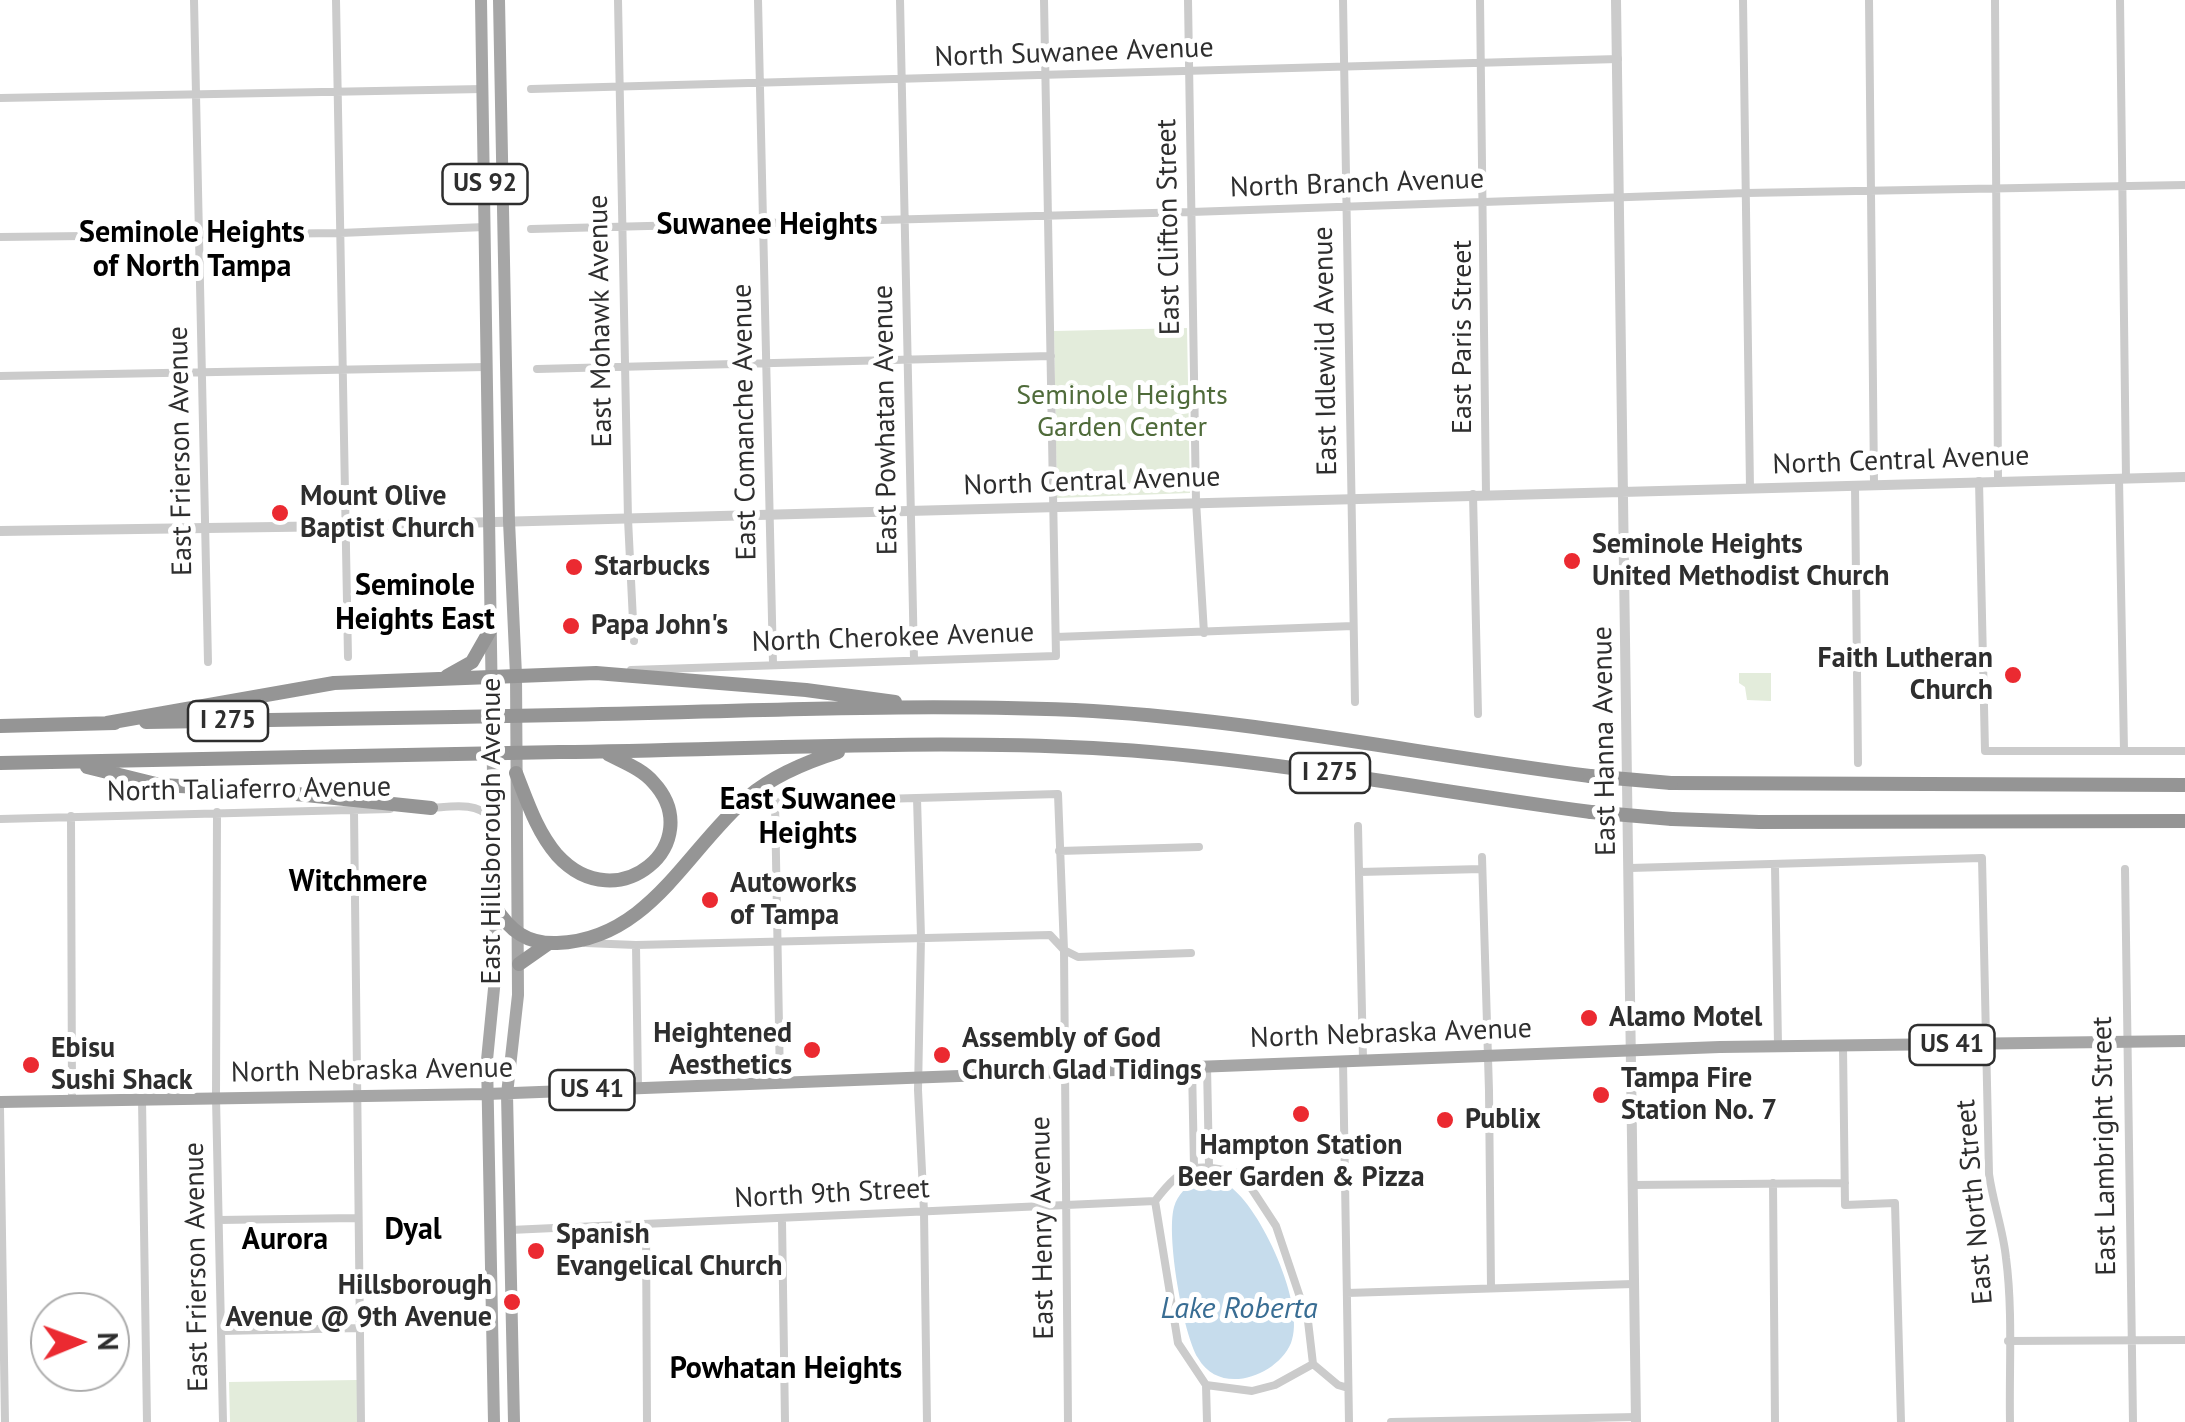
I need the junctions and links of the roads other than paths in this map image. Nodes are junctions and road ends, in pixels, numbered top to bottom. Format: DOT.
graph roads {
  1 [pos="194,0"];
  2 [pos="336,0"];
  3 [pos="481,0"];
  4 [pos="499,0"];
  5 [pos="618,0"];
  6 [pos="758,0"];
  7 [pos="900,0"];
  8 [pos="1044,0"];
  9 [pos="1188,0"];
  10 [pos="1342,0"];
  11 [pos="1480,0"];
  12 [pos="1616,0"];
  13 [pos="1743,0"];
  14 [pos="1869,0"];
  15 [pos="1994,0"];
  16 [pos="2120,0"];
  17 [pos="1618,59"];
  18 [pos="1481,63"];
  19 [pos="1344,67"];
  20 [pos="1190,72"];
  21 [pos="1046,77"];
  22 [pos="901,80"];
  23 [pos="760,84"];
  24 [pos="619,88"];
  25 [pos="483,89"];
  26 [pos="531,89"];
  27 [pos="337,92"];
  28 [pos="196,93"];
  29 [pos="0,98"];
  30 [pos="2185,184"];
  31 [pos="2123,185"];
  32 [pos="1997,188"];
  33 [pos="1871,190"];
  34 [pos="1746,193"];
  35 [pos="1620,198"];
  36 [pos="1484,202"];
  37 [pos="1346,207"];
  38 [pos="1191,212"];
  39 [pos="1048,216"];
  40 [pos="904,220"];
  41 [pos="763,223"];
  42 [pos="486,227"];
  43 [pos="622,227"];
  44 [pos="531,229"];
  45 [pos="199,233"];
  46 [pos="340,233"];
  47 [pos="0,238"];
  48 [pos="1051,356"];
  49 [pos="907,360"];
  50 [pos="766,364"];
  51 [pos="625,367"];
  52 [pos="487,368"];
  53 [pos="537,369"];
  54 [pos="342,370"];
  55 [pos="202,372"];
  56 [pos="0,376"];
  57 [pos="2185,477"];
  58 [pos="2122,478"];
  59 [pos="1998,479"];
  60 [pos="1979,480"];
  61 [pos="1874,483"];
  62 [pos="1855,484"];
  63 [pos="1750,488"];
  64 [pos="1624,490"];
  65 [pos="1473,494"];
  66 [pos="1486,494"];
  67 [pos="1350,497"];
  68 [pos="1196,501"];
  69 [pos="1054,505"];
  70 [pos="910,510"];
  71 [pos="769,514"];
  72 [pos="628,519"];
  73 [pos="492,521"];
  74 [pos="509,521"];
  75 [pos="345,526"];
  76 [pos="205,528"];
  77 [pos="0,531"];
  78 [pos="492,626"];
  79 [pos="1353,626"];
  80 [pos="1204,632"];
  81 [pos="1056,637"];
  82 [pos="634,641"];
  83 [pos="348,657"];
  84 [pos="914,659"];
  85 [pos="208,662"];
  86 [pos="773,663"];
  87 [pos="596,672"];
  88 [pos="516,675"];
  89 [pos="441,678"];
  90 [pos="492,678"];
  91 [pos="1356,702"];
  92 [pos="930,708"];
  93 [pos="1478,714"];
  94 [pos="106,723"];
  95 [pos="0,726"];
  96 [pos="858,746"];
  97 [pos="2124,751"];
  98 [pos="2185,751"];
  99 [pos="602,752"];
  100 [pos="67,762"];
  101 [pos="0,763"];
  102 [pos="1858,763"];
  103 [pos="516,773"];
  104 [pos="2185,785"];
  105 [pos="917,798"];
  106 [pos="431,808"];
  107 [pos="354,811"];
  108 [pos="217,812"];
  109 [pos="71,816"];
  110 [pos="0,818"];
  111 [pos="493,822"];
  112 [pos="2185,822"];
  113 [pos="1358,826"];
  114 [pos="1199,848"];
  115 [pos="1059,851"];
  116 [pos="1482,857"];
  117 [pos="1774,866"];
  118 [pos="1482,868"];
  119 [pos="1630,868"];
  120 [pos="2125,869"];
  121 [pos="1359,872"];
  122 [pos="494,907"];
  123 [pos="518,935"];
  124 [pos="921,937"];
  125 [pos="575,942"];
  126 [pos="777,942"];
  127 [pos="549,943"];
  128 [pos="636,945"];
  129 [pos="1064,950"];
  130 [pos="1191,953"];
  131 [pos="519,964"];
  132 [pos="2185,1041"];
  133 [pos="2126,1042"];
  134 [pos="1987,1044"];
  135 [pos="1843,1046"];
  136 [pos="1778,1047"];
  137 [pos="1630,1050"];
  138 [pos="1488,1055"];
  139 [pos="1363,1060"];
  140 [pos="1343,1061"];
  141 [pos="1192,1066"];
  142 [pos="1207,1066"];
  143 [pos="1064,1072"];
  144 [pos="920,1077"];
  145 [pos="780,1082"];
  146 [pos="638,1088"];
  147 [pos="487,1094"];
  148 [pos="507,1094"];
  149 [pos="216,1098"];
  150 [pos="356,1098"];
  151 [pos="142,1099"];
  152 [pos="72,1100"];
  153 [pos="0,1105"];
  154 [pos="1209,1166"];
  155 [pos="1194,1167"];
  156 [pos="1773,1183"];
  157 [pos="1845,1183"];
  158 [pos="1632,1185"];
  159 [pos="1156,1201"];
  160 [pos="1065,1206"];
  161 [pos="924,1212"];
  162 [pos="357,1218"];
  163 [pos="219,1220"];
  164 [pos="782,1220"];
  165 [pos="646,1225"];
  166 [pos="510,1230"];
  167 [pos="1633,1284"];
  168 [pos="1491,1288"];
  169 [pos="1347,1293"];
  170 [pos="360,1328"];
  171 [pos="221,1331"];
  172 [pos="2131,1340"];
  173 [pos="2185,1340"];
  174 [pos="2008,1341"];
  175 [pos="492,1352"];
  176 [pos="1312,1364"];
  177 [pos="1206,1385"];
  178 [pos="1348,1388"];
  179 [pos="1636,1420"];
  180 [pos="5,1422"];
  181 [pos="147,1422"];
  182 [pos="223,1422"];
  183 [pos="361,1422"];
  184 [pos="494,1422"];
  185 [pos="512,1422"];
  186 [pos="647,1422"];
  187 [pos="785,1422"];
  188 [pos="927,1422"];
  189 [pos="1068,1422"];
  190 [pos="1208,1422"];
  191 [pos="1348,1422"];
  192 [pos="1391,1422"];
  193 [pos="1774,1422"];
  194 [pos="1901,1422"];
  195 [pos="2010,1422"];
  196 [pos="2132,1422"];
  1 -- 28 [label="street, East Frierson Avenue"];
  2 -- 27 [label="street"];
  3 -- 25 [label="main road, East Hillsborough Avenue / US 92"];
  4 -- 74 [label="main road, East Hillsborough Avenue / US 92"];
  5 -- 24 [label="street, East Mohawk Avenue"];
  6 -- 23 [label="street, East Comanche Avenue"];
  7 -- 22 [label="street, East Powhatan Avenue"];
  8 -- 21 [label="street"];
  9 -- 20 [label="street, East Clifton Street"];
  10 -- 19 [label="street, East Idlewild Avenue"];
  11 -- 18 [label="street, East Paris Street"];
  12 -- 17 [label="street, East Hanna Avenue"];
  13 -- 34 [label="street"];
  14 -- 33 [label="street"];
  15 -- 32 [label="street"];
  16 -- 31 [label="street"];
  17 -- 18 [label="street, North Suwanee Avenue"];
  17 -- 35 [label="street, East Hanna Avenue"];
  18 -- 19 [label="street, North Suwanee Avenue"];
  18 -- 36 [label="street, East Paris Street"];
  19 -- 20 [label="street, North Suwanee Avenue"];
  19 -- 37 [label="street, East Idlewild Avenue"];
  20 -- 21 [label="street, North Suwanee Avenue"];
  20 -- 38 [label="street, East Clifton Street"];
  21 -- 22 [label="street, North Suwanee Avenue"];
  21 -- 39 [label="street"];
  22 -- 23 [label="street, North Suwanee Avenue"];
  22 -- 40 [label="street, East Powhatan Avenue"];
  23 -- 24 [label="street, North Suwanee Avenue"];
  23 -- 41 [label="street, East Comanche Avenue"];
  24 -- 26 [label="street, North Suwanee Avenue"];
  24 -- 43 [label="street, East Mohawk Avenue"];
  25 -- 27 [label="street"];
  25 -- 42 [label="main road, East Hillsborough Avenue / US 92"];
  27 -- 28 [label="street"];
  27 -- 46 [label="street"];
  28 -- 29 [label="street"];
  28 -- 45 [label="street, East Frierson Avenue"];
  30 -- 31 [label="street, North Branch Avenue"];
  31 -- 32 [label="street, North Branch Avenue"];
  31 -- 58 [label="street"];
  32 -- 33 [label="street, North Branch Avenue"];
  32 -- 59 [label="street"];
  33 -- 34 [label="street, North Branch Avenue"];
  33 -- 61 [label="street"];
  34 -- 35 [label="street, North Branch Avenue"];
  34 -- 63 [label="street"];
  35 -- 36 [label="street, North Branch Avenue"];
  35 -- 64 [label="street, East Hanna Avenue"];
  36 -- 37 [label="street, North Branch Avenue"];
  36 -- 66 [label="street, East Paris Street"];
  37 -- 38 [label="street, North Branch Avenue"];
  37 -- 67 [label="street, East Idlewild Avenue"];
  38 -- 39 [label="street, North Branch Avenue"];
  38 -- 68 [label="street, East Clifton Street"];
  39 -- 40 [label="street, North Branch Avenue"];
  39 -- 48 [label="street"];
  40 -- 41 [label="street, North Branch Avenue"];
  40 -- 49 [label="street, East Powhatan Avenue"];
  41 -- 43 [label="street, North Branch Avenue"];
  41 -- 50 [label="street, East Comanche Avenue"];
  42 -- 46 [label="street"];
  42 -- 52 [label="main road, East Hillsborough Avenue / US 92"];
  43 -- 44 [label="street, North Branch Avenue"];
  43 -- 51 [label="street, East Mohawk Avenue"];
  45 -- 46 [label="street"];
  45 -- 47 [label="street"];
  45 -- 55 [label="street, East Frierson Avenue"];
  46 -- 54 [label="street"];
  48 -- 49 [label="street"];
  48 -- 69 [label="street"];
  49 -- 50 [label="street"];
  49 -- 70 [label="street, East Powhatan Avenue"];
  50 -- 51 [label="street"];
  50 -- 71 [label="street, East Comanche Avenue"];
  51 -- 53 [label="street"];
  51 -- 72 [label="street, East Mohawk Avenue"];
  52 -- 54 [label="street"];
  52 -- 73 [label="main road, East Hillsborough Avenue / US 92"];
  54 -- 55 [label="street"];
  54 -- 75 [label="street"];
  55 -- 56 [label="street"];
  55 -- 76 [label="street, East Frierson Avenue"];
  57 -- 58 [label="street, North Central Avenue"];
  58 -- 59 [label="street, North Central Avenue"];
  58 -- 97 [label="street"];
  59 -- 60 [label="street, North Central Avenue"];
  60 -- 61 [label="street, North Central Avenue"];
  60 -- 97 [label="street"];
  61 -- 62 [label="street, North Central Avenue"];
  62 -- 63 [label="street, North Central Avenue"];
  62 -- 102 [label="street"];
  63 -- 64 [label="street, North Central Avenue"];
  64 -- 66 [label="street, North Central Avenue"];
  64 -- 119 [label="street, East Hanna Avenue"];
  65 -- 66 [label="street, North Central Avenue"];
  65 -- 67 [label="street, North Central Avenue"];
  65 -- 93 [label="street"];
  67 -- 68 [label="street, North Central Avenue"];
  67 -- 79 [label="street, East Idlewild Avenue"];
  68 -- 69 [label="street, North Central Avenue"];
  68 -- 80 [label="street, East Clifton Street"];
  69 -- 70 [label="street, North Central Avenue"];
  69 -- 81 [label="street"];
  70 -- 71 [label="street, North Central Avenue"];
  70 -- 84 [label="street, East Powhatan Avenue"];
  71 -- 72 [label="street, North Central Avenue"];
  71 -- 86 [label="street, East Comanche Avenue"];
  72 -- 74 [label="street, North Central Avenue"];
  72 -- 82 [label="street, East Mohawk Avenue"];
  73 -- 74 [label="street, North Central Avenue"];
  73 -- 75 [label="street, North Central Avenue"];
  73 -- 78 [label="main road, East Hillsborough Avenue / US 92"];
  74 -- 88 [label="main road, East Hillsborough Avenue / US 92"];
  75 -- 76 [label="street, North Central Avenue"];
  75 -- 83 [label="street"];
  76 -- 77 [label="street, North Central Avenue"];
  76 -- 85 [label="street, East Frierson Avenue"];
  78 -- 89 [label="highway"];
  78 -- 90 [label="main road, East Hillsborough Avenue / US 92"];
  79 -- 80 [label="street, North Cherokee Avenue"];
  79 -- 91 [label="street, East Idlewild Avenue"];
  80 -- 81 [label="street, North Cherokee Avenue"];
  81 -- 84 [label="street, North Cherokee Avenue"];
  84 -- 86 [label="street, North Cherokee Avenue"];
  86 -- 87 [label="street, North Cherokee Avenue"];
  87 -- 88 [label="highway"];
  87 -- 92 [label="highway"];
  88 -- 90 [label="highway"];
  88 -- 103 [label="main road, East Hillsborough Avenue / US 92"];
  89 -- 90 [label="highway"];
  89 -- 94 [label="highway"];
  90 -- 111 [label="main road, East Hillsborough Avenue / US 92"];
  92 -- 94 [label="highway, I 275, bridge"];
  92 -- 104 [label="highway, I 275, bridge"];
  94 -- 95 [label="highway, I 275"];
  96 -- 99 [label="highway, I 275"];
  96 -- 112 [label="highway, I 275, bridge"];
  96 -- 125 [label="highway"];
  97 -- 98 [label="street"];
  99 -- 100 [label="highway, I 275, bridge"];
  99 -- 103 [label="highway"];
  100 -- 101 [label="highway, I 275"];
  100 -- 106 [label="highway"];
  103 -- 123 [label="main road, East Hillsborough Avenue / US 92"];
  105 -- 115 [label="street, East Henry Avenue"];
  105 -- 124 [label="street"];
  105 -- 126 [label="street"];
  106 -- 107 [label="street, North Taliaferro Avenue"];
  106 -- 111 [label="street, North Taliaferro Avenue"];
  107 -- 108 [label="street, North Taliaferro Avenue"];
  107 -- 150 [label="street"];
  108 -- 109 [label="street, North Taliaferro Avenue"];
  108 -- 149 [label="street, East Frierson Avenue"];
  109 -- 110 [label="street, North Taliaferro Avenue"];
  109 -- 152 [label="street"];
  111 -- 122 [label="main road, East Hillsborough Avenue / US 92"];
  113 -- 121 [label="street"];
  114 -- 115 [label="street"];
  115 -- 129 [label="street, East Henry Avenue"];
  116 -- 118 [label="street"];
  117 -- 119 [label="street"];
  117 -- 134 [label="street, East North Street"];
  117 -- 136 [label="street"];
  118 -- 121 [label="street"];
  118 -- 138 [label="street"];
  119 -- 137 [label="street, East Hanna Avenue"];
  120 -- 133 [label="street, East Lambright Street"];
  121 -- 139 [label="street"];
  122 -- 123 [label="highway"];
  122 -- 147 [label="main road, East Hillsborough Avenue / US 92"];
  123 -- 127 [label="highway"];
  123 -- 131 [label="main road, East Hillsborough Avenue / US 92"];
  124 -- 126 [label="street"];
  124 -- 129 [label="street"];
  124 -- 144 [label="street"];
  125 -- 127 [label="highway"];
  125 -- 128 [label="street"];
  126 -- 128 [label="street"];
  126 -- 145 [label="street"];
  127 -- 131 [label="highway"];
  128 -- 146 [label="street"];
  129 -- 130 [label="street"];
  129 -- 143 [label="street, East Henry Avenue"];
  131 -- 148 [label="main road, East Hillsborough Avenue / US 92"];
  132 -- 133 [label="main road, North Nebraska Avenue / US 41"];
  133 -- 134 [label="main road, North Nebraska Avenue / US 41"];
  133 -- 172 [label="street, East Lambright Street"];
  134 -- 135 [label="main road, North Nebraska Avenue / US 41"];
  134 -- 174 [label="street, East North Street"];
  135 -- 136 [label="main road, North Nebraska Avenue / US 41"];
  135 -- 157 [label="street"];
  136 -- 137 [label="main road, North Nebraska Avenue / US 41"];
  137 -- 138 [label="main road, North Nebraska Avenue / US 41"];
  137 -- 158 [label="street, East Hanna Avenue"];
  138 -- 139 [label="main road, North Nebraska Avenue / US 41"];
  138 -- 168 [label="street"];
  139 -- 140 [label="main road, North Nebraska Avenue / US 41"];
  140 -- 142 [label="main road, North Nebraska Avenue / US 41"];
  140 -- 169 [label="street"];
  141 -- 142 [label="main road, North Nebraska Avenue / US 41"];
  141 -- 143 [label="main road, North Nebraska Avenue / US 41"];
  141 -- 155 [label="street"];
  142 -- 154 [label="street"];
  143 -- 144 [label="main road, North Nebraska Avenue / US 41"];
  143 -- 160 [label="street, East Henry Avenue"];
  144 -- 145 [label="main road, North Nebraska Avenue / US 41"];
  144 -- 161 [label="street"];
  145 -- 146 [label="main road, North Nebraska Avenue / US 41"];
  146 -- 148 [label="main road, North Nebraska Avenue / US 41"];
  147 -- 148 [label="main road, North Nebraska Avenue / US 41"];
  147 -- 150 [label="main road, North Nebraska Avenue"];
  147 -- 175 [label="main road, East Hillsborough Avenue"];
  148 -- 166 [label="main road, East Hillsborough Avenue"];
  149 -- 150 [label="main road, North Nebraska Avenue"];
  149 -- 151 [label="main road, North Nebraska Avenue"];
  149 -- 163 [label="street, East Frierson Avenue"];
  150 -- 162 [label="street"];
  151 -- 152 [label="main road, North Nebraska Avenue"];
  151 -- 181 [label="street"];
  152 -- 153 [label="main road, North Nebraska Avenue"];
  153 -- 180 [label="street"];
  154 -- 155 [label="street"];
  154 -- 176 [label="street"];
  155 -- 159 [label="street"];
  156 -- 157 [label="street"];
  156 -- 158 [label="street"];
  156 -- 193 [label="street"];
  157 -- 194 [label="street"];
  158 -- 167 [label="street, East Hanna Avenue"];
  159 -- 160 [label="street, North 9th Street"];
  159 -- 177 [label="street"];
  160 -- 161 [label="street, North 9th Street"];
  160 -- 189 [label="street, East Henry Avenue"];
  161 -- 164 [label="street, North 9th Street"];
  161 -- 188 [label="street"];
  162 -- 163 [label="street"];
  162 -- 170 [label="street"];
  163 -- 171 [label="street, East Frierson Avenue"];
  164 -- 165 [label="street, North 9th Street"];
  164 -- 187 [label="street"];
  165 -- 166 [label="street, North 9th Street"];
  165 -- 186 [label="street"];
  166 -- 185 [label="main road, East Hillsborough Avenue"];
  167 -- 168 [label="street"];
  167 -- 179 [label="street, East Hanna Avenue"];
  168 -- 169 [label="street"];
  169 -- 178 [label="street"];
  170 -- 171 [label="street"];
  170 -- 183 [label="street"];
  171 -- 182 [label="street, East Frierson Avenue"];
  172 -- 173 [label="street"];
  172 -- 174 [label="street"];
  172 -- 196 [label="street, East Lambright Street"];
  174 -- 195 [label="street, East North Street"];
  175 -- 184 [label="main road, East Hillsborough Avenue"];
  175 -- 185 [label="main road"];
  176 -- 177 [label="street"];
  176 -- 178 [label="street"];
  177 -- 190 [label="street"];
  178 -- 191 [label="street"];
  179 -- 192 [label="street"];
}
